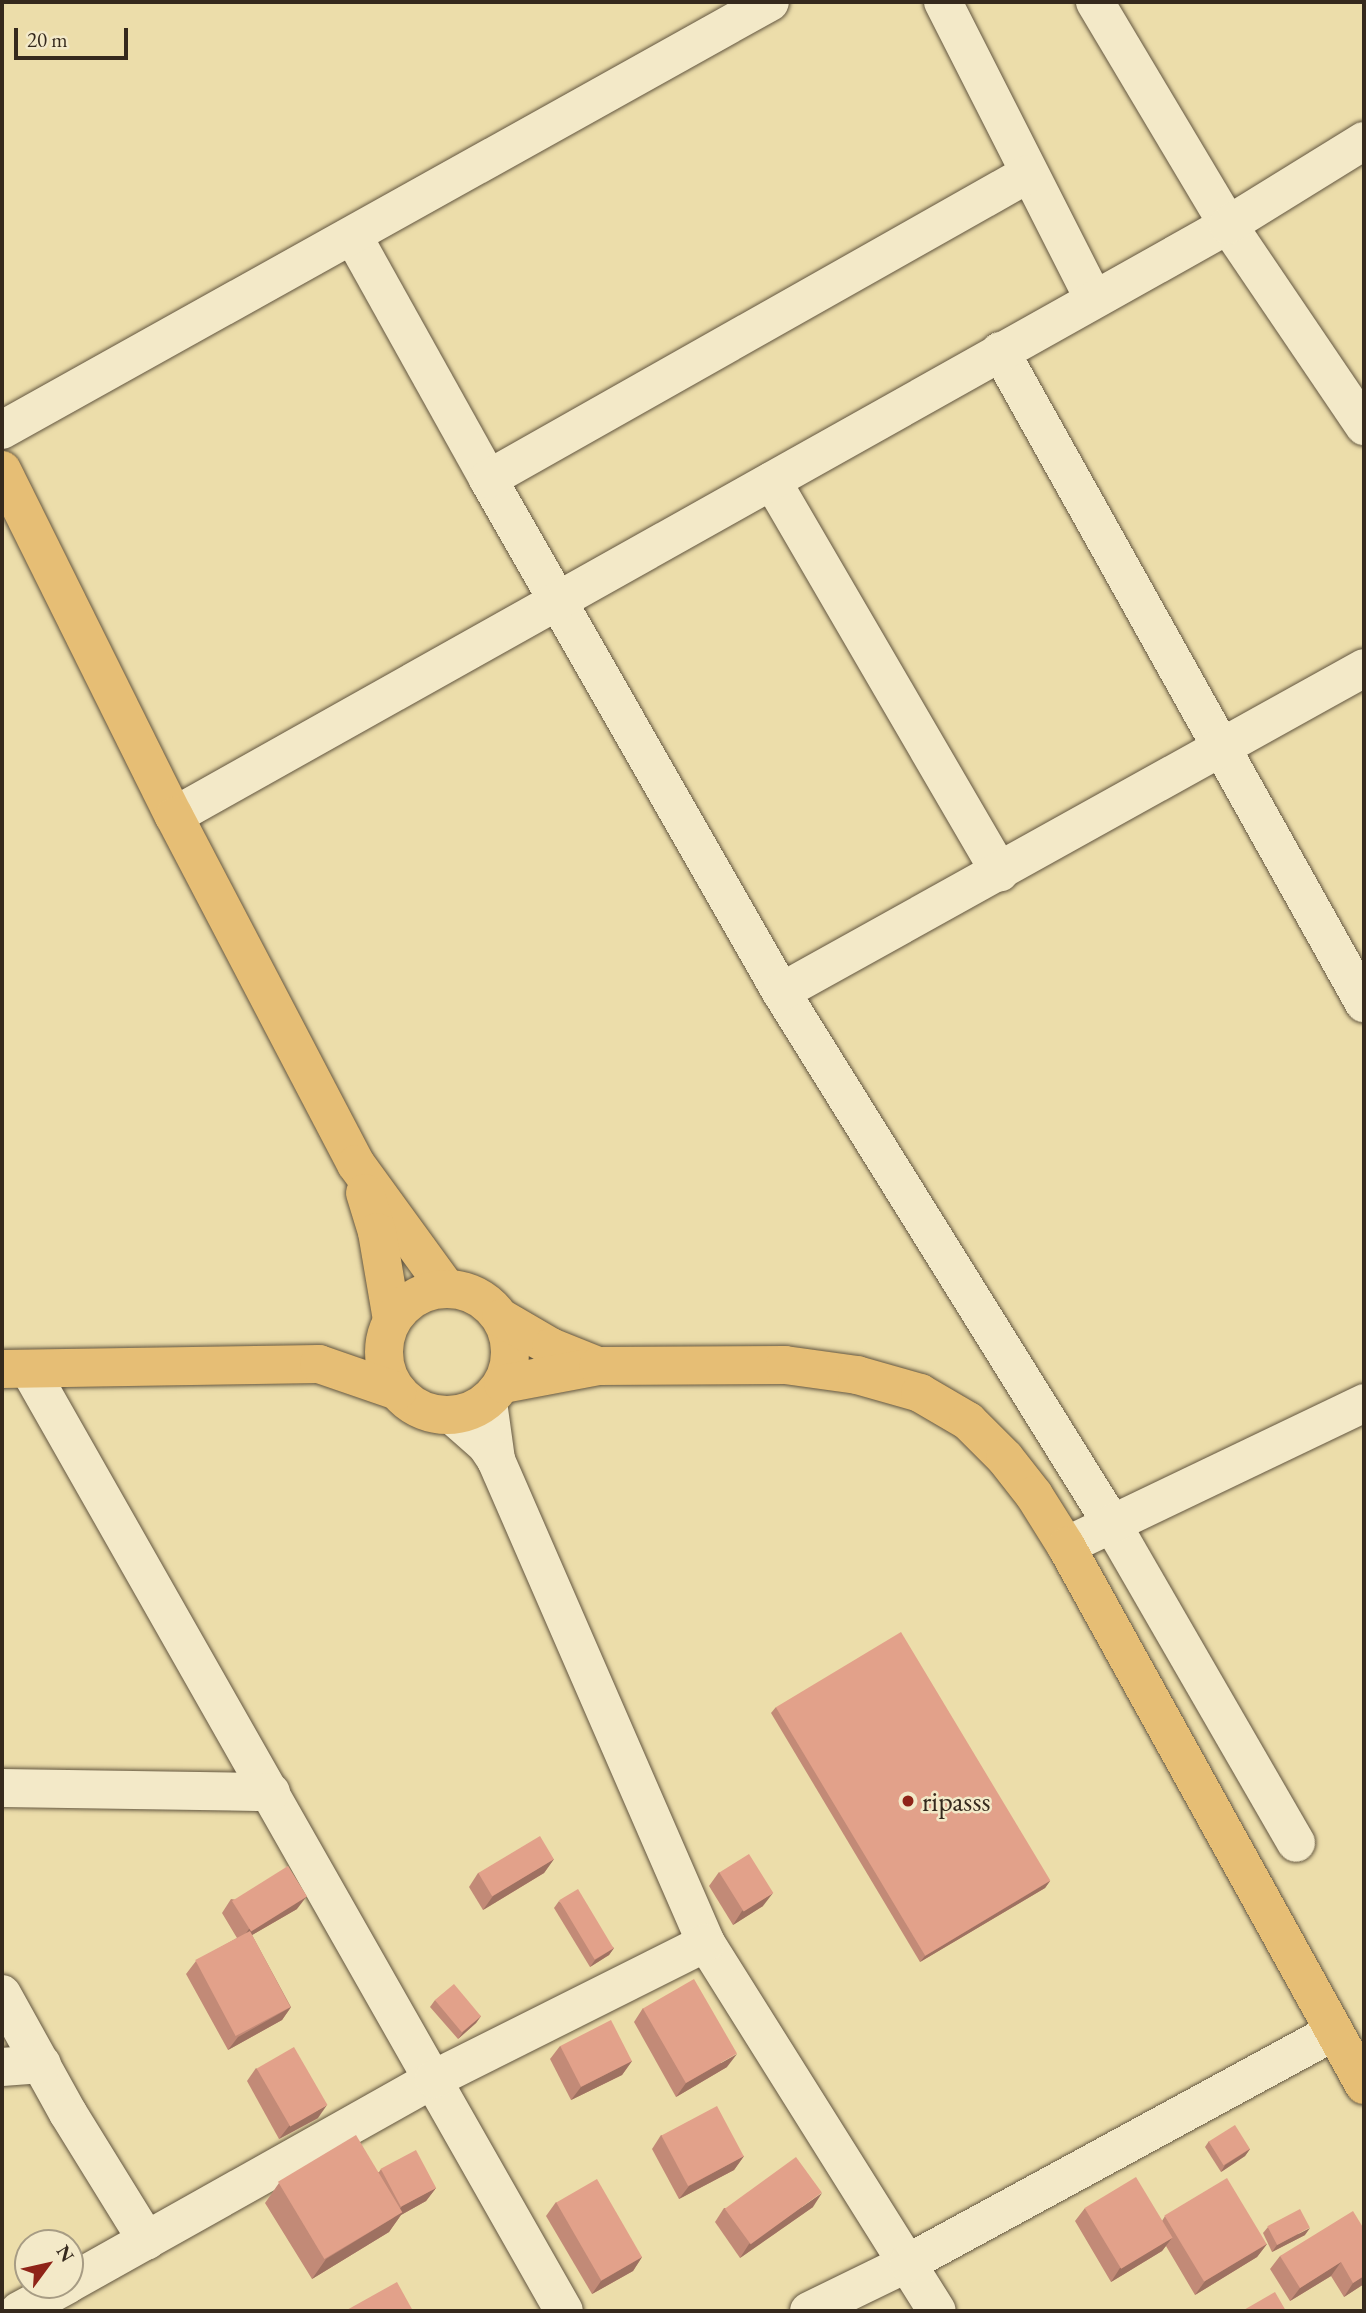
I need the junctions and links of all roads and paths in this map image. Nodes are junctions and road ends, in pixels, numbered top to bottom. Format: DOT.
graph roads {
  1 [pos="770,2"];
  2 [pos="943,2"];
  3 [pos="1095,2"];
  4 [pos="1364,141"];
  5 [pos="1028,174"];
  6 [pos="1227,225"];
  7 [pos="353,236"];
  8 [pos="1093,298"];
  9 [pos="1000,351"];
  10 [pos="1364,426"];
  11 [pos="2,430"];
  12 [pos="2,470"];
  13 [pos="488,479"];
  14 [pos="772,481"];
  15 [pos="558,602"];
  16 [pos="1364,668"];
  17 [pos="1222,748"];
  18 [pos="174,816"];
  19 [pos="1000,872"];
  20 [pos="781,992"];
  21 [pos="1364,1003"];
  22 [pos="356,1164"];
  23 [pos="446,1288"];
  24 [pos="501,1318"];
  25 [pos="389,1326"];
  26 [pos="319,1364"];
  27 [pos="598,1366"];
  28 [pos="16,1369"];
  29 [pos="397,1391"];
  30 [pos="495,1393"];
  31 [pos="1364,1403"];
  32 [pos="452,1415"];
  33 [pos="496,1460"];
  34 [pos="1112,1524"];
  35 [pos="1066,1546"];
  36 [pos="2,1788"];
  37 [pos="271,1792"];
  38 [pos="1296,1843"];
  39 [pos="706,1943"];
  40 [pos="2,1994"];
  41 [pos="1334,2032"];
  42 [pos="41,2064"];
  43 [pos="2,2067"];
  44 [pos="435,2079"];
  45 [pos="1364,2085"];
  46 [pos="147,2241"];
  47 [pos="908,2263"];
  48 [pos="84,2275"];
  49 [pos="41,2299"];
  50 [pos="19,2311"];
  51 [pos="564,2311"];
  52 [pos="809,2311"];
  53 [pos="937,2311"];
  1 -- 7 [label="street"];
  2 -- 5 [label="street"];
  3 -- 6 [label="street"];
  4 -- 6 [label="street"];
  5 -- 8 [label="street"];
  5 -- 13 [label="street"];
  6 -- 8 [label="street"];
  6 -- 10 [label="street"];
  7 -- 11 [label="street"];
  7 -- 13 [label="street"];
  8 -- 9 [label="street"];
  9 -- 14 [label="street"];
  9 -- 17 [label="street"];
  12 -- 18 [label="main road"];
  13 -- 15 [label="street"];
  14 -- 15 [label="street"];
  14 -- 19 [label="street"];
  15 -- 18 [label="street"];
  15 -- 20 [label="street"];
  16 -- 17 [label="street"];
  17 -- 19 [label="street"];
  17 -- 21 [label="street"];
  18 -- 22 [label="main road"];
  19 -- 20 [label="street"];
  20 -- 34 [label="street"];
  22 -- 23 [label="main road"];
  22 -- 25 [label="main road"];
  23 -- 24 [label="main road"];
  23 -- 25 [label="main road"];
  24 -- 27 [label="main road"];
  24 -- 30 [label="main road"];
  25 -- 26 [label="main road"];
  25 -- 29 [label="main road"];
  26 -- 28 [label="main road"];
  26 -- 29 [label="main road"];
  27 -- 30 [label="main road"];
  27 -- 35 [label="main road"];
  28 -- 37 [label="street"];
  29 -- 32 [label="main road"];
  30 -- 32 [label="main road"];
  30 -- 33 [label="street"];
  31 -- 34 [label="street"];
  32 -- 33 [label="street"];
  33 -- 39 [label="street"];
  34 -- 35 [label="street"];
  34 -- 38 [label="street"];
  35 -- 41 [label="main road"];
  36 -- 37 [label="street"];
  37 -- 44 [label="street"];
  39 -- 44 [label="street"];
  39 -- 47 [label="street"];
  40 -- 42 [label="street"];
  41 -- 45 [label="main road"];
  41 -- 47 [label="street"];
  42 -- 43 [label="street"];
  42 -- 46 [label="street"];
  44 -- 46 [label="street"];
  44 -- 51 [label="street"];
  46 -- 48 [label="street"];
  47 -- 52 [label="street"];
  47 -- 53 [label="street"];
  49 -- 50 [label="street"];
}
